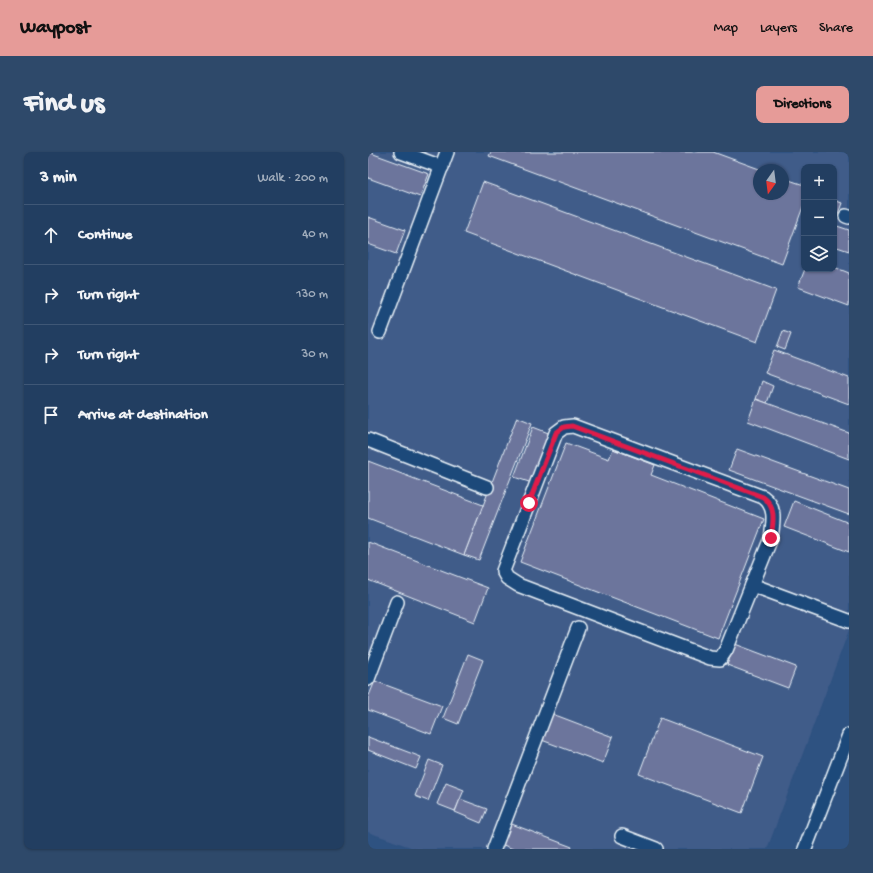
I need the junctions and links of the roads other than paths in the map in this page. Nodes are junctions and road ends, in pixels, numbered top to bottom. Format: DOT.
graph roads {
  1 [pos="401,152"];
  2 [pos="447,152"];
  3 [pos="442,167"];
  4 [pos="380,332"];
  5 [pos="368,440"];
  6 [pos="487,486"];
  7 [pos="752,585"];
  8 [pos="397,602"];
  9 [pos="849,621"];
  10 [pos="578,628"];
  11 [pos="368,678"];
  12 [pos="849,735"];
  13 [pos="843,766"];
  14 [pos="622,836"];
  15 [pos="494,849"];
  16 [pos="656,849"];
  17 [pos="805,849"];
  1 -- 3 [label="street"];
  2 -- 3 [label="street"];
  3 -- 4 [label="street"];
  5 -- 6 [label="street"];
  7 -- 7 [label="street"];
  7 -- 9 [label="street"];
  8 -- 11 [label="street"];
  10 -- 15 [label="street"];
  12 -- 13 [label="street"];
  13 -- 17 [label="street"];
  14 -- 16 [label="street"];
}
